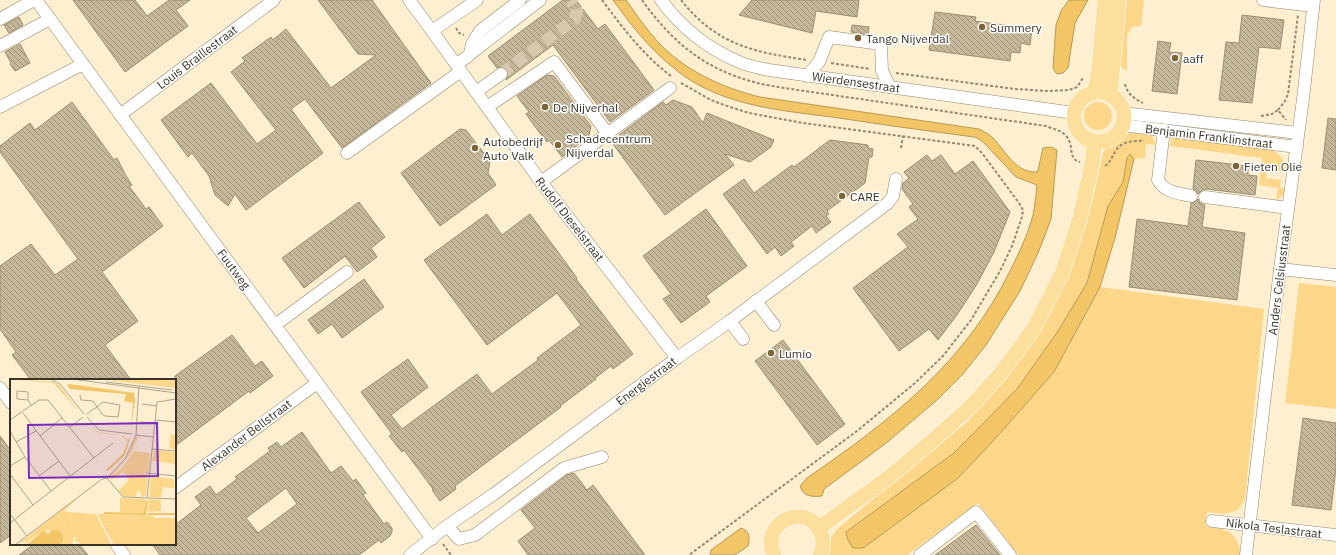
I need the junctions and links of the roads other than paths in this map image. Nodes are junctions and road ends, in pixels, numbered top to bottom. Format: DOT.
graph roads {
  1 [pos="35,0"];
  2 [pos="274,0"];
  3 [pos="409,0"];
  4 [pos="477,0"];
  5 [pos="520,0"];
  6 [pos="540,0"];
  7 [pos="661,0"];
  8 [pos="1105,0"];
  9 [pos="1119,0"];
  10 [pos="1263,0"];
  11 [pos="1314,3"];
  12 [pos="0,19"];
  13 [pos="50,19"];
  14 [pos="432,31"];
  15 [pos="1,46"];
  16 [pos="470,54"];
  17 [pos="83,64"];
  18 [pos="458,68"];
  19 [pos="501,74"];
  20 [pos="808,76"];
  21 [pos="675,83"];
  22 [pos="890,87"];
  23 [pos="476,92"];
  24 [pos="1095,92"];
  25 [pos="1110,95"];
  26 [pos="0,107"];
  27 [pos="487,107"];
  28 [pos="1074,113"];
  29 [pos="120,115"];
  30 [pos="1123,119"];
  31 [pos="1164,130"];
  32 [pos="1298,133"];
  33 [pos="608,134"];
  34 [pos="1095,142"];
  35 [pos="1297,147"];
  36 [pos="347,153"];
  37 [pos="896,179"];
  38 [pos="542,182"];
  39 [pos="1191,196"];
  40 [pos="1205,197"];
  41 [pos="1288,208"];
  42 [pos="1280,269"];
  43 [pos="347,272"];
  44 [pos="1336,275"];
  45 [pos="756,301"];
  46 [pos="730,321"];
  47 [pos="275,325"];
  48 [pos="774,325"];
  49 [pos="744,339"];
  50 [pos="677,358"];
  51 [pos="317,383"];
  52 [pos="0,388"];
  53 [pos="10,402"];
  54 [pos="602,457"];
  55 [pos="176,487"];
  56 [pos="1212,521"];
  57 [pos="1249,524"];
  58 [pos="447,526"];
  59 [pos="819,528"];
  60 [pos="1336,535"];
  61 [pos="432,539"];
  62 [pos="117,545"];
  63 [pos="124,555"];
  64 [pos="410,555"];
  65 [pos="774,555"];
  66 [pos="820,555"];
  67 [pos="920,555"];
  68 [pos="1010,555"];
  69 [pos="1246,555"];
  1 -- 12 [label="street"];
  1 -- 13 [label="street, Fuutweg"];
  2 -- 29 [label="street, Louis Braillestraat"];
  3 -- 14 [label="street, Rudolf Dieselstraat"];
  4 -- 14 [label="street"];
  5 -- 16 [label="street"];
  6 -- 16 [label="street"];
  7 -- 20 [label="street, Wierdensestraat"];
  8 -- 24 [label="main road"];
  9 -- 25 [label="main road"];
  10 -- 11 [label="street, Anders Celsiusstraat"];
  11 -- 32 [label="street, Anders Celsiusstraat"];
  13 -- 15 [label="street"];
  13 -- 17 [label="street, Fuutweg"];
  14 -- 18 [label="street, Rudolf Dieselstraat"];
  16 -- 18 [label="street"];
  17 -- 26 [label="street"];
  17 -- 29 [label="street, Fuutweg"];
  18 -- 23 [label="street, Rudolf Dieselstraat"];
  18 -- 36 [label="street"];
  19 -- 23 [label="street"];
  20 -- 22 [label="street, Wierdensestraat"];
  20 -- 22 [label="street"];
  21 -- 33 [label="street"];
  22 -- 28 [label="street, Wierdensestraat"];
  23 -- 27 [label="street, Rudolf Dieselstraat"];
  24 -- 25 [label="main road"];
  24 -- 28 [label="main road"];
  25 -- 30 [label="main road"];
  27 -- 33 [label="street"];
  27 -- 38 [label="street, Rudolf Dieselstraat"];
  28 -- 34 [label="main road"];
  29 -- 47 [label="street, Fuutweg"];
  30 -- 31 [label="street, Benjamin Franklinstraat"];
  30 -- 32 [label="street, Benjamin Franklinstraat"];
  30 -- 34 [label="main road"];
  31 -- 35 [label="street, Benjamin Franklinstraat"];
  31 -- 39 [label="street"];
  32 -- 35 [label="street, Anders Celsiusstraat"];
  33 -- 38 [label="street"];
  34 -- 59 [label="main road"];
  35 -- 41 [label="street, Anders Celsiusstraat"];
  37 -- 45 [label="street, Energiestraat"];
  38 -- 50 [label="street, Rudolf Dieselstraat"];
  40 -- 41 [label="street"];
  41 -- 42 [label="street, Anders Celsiusstraat"];
  42 -- 44 [label="street"];
  42 -- 57 [label="street, Anders Celsiusstraat"];
  43 -- 47 [label="street"];
  45 -- 46 [label="street, Energiestraat"];
  45 -- 48 [label="street"];
  46 -- 49 [label="street"];
  46 -- 50 [label="street, Energiestraat"];
  47 -- 51 [label="street, Fuutweg"];
  50 -- 58 [label="street, Energiestraat"];
  51 -- 55 [label="street, Alexander Bellstraat"];
  51 -- 61 [label="street, Fuutweg"];
  52 -- 53 [label="street"];
  54 -- 58 [label="street"];
  56 -- 57 [label="street, Nikola Teslastraat"];
  57 -- 60 [label="street, Nikola Teslastraat"];
  57 -- 69 [label="street, Anders Celsiusstraat"];
  58 -- 61 [label="street, Energiestraat"];
  59 -- 65 [label="main road"];
  59 -- 66 [label="main road"];
  61 -- 64 [label="street, Energiestraat"];
  62 -- 63 [label="street"];
  67 -- 68 [label="street"];
}
